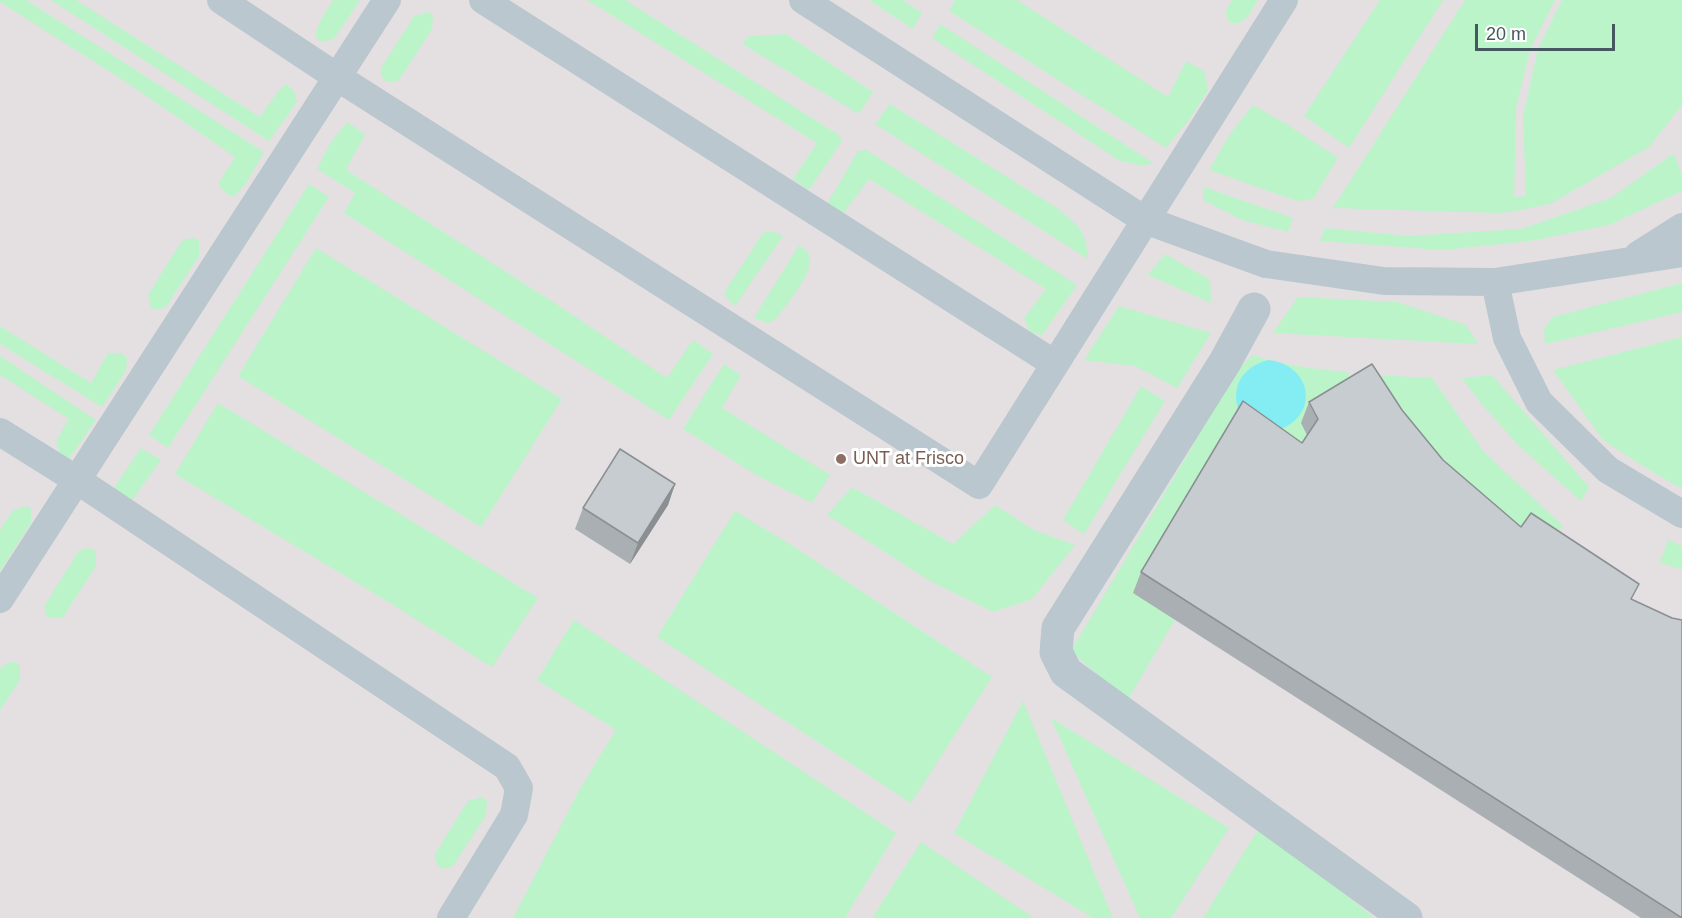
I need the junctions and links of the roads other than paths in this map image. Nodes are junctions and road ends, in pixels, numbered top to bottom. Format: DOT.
graph roads {
  1 [pos="221,0"];
  2 [pos="387,0"];
  3 [pos="483,0"];
  4 [pos="803,0"];
  5 [pos="1284,0"];
  6 [pos="337,77"];
  7 [pos="1145,220"];
  8 [pos="1682,226"];
  9 [pos="1682,254"];
  10 [pos="1624,264"];
  11 [pos="1495,282"];
  12 [pos="1254,309"];
  13 [pos="1055,364"];
  14 [pos="0,432"];
  15 [pos="77,480"];
  16 [pos="1682,514"];
  17 [pos="0,599"];
  18 [pos="451,918"];
  19 [pos="1406,918"];
  1 -- 6 [label="lane"];
  2 -- 6 [label="lane"];
  3 -- 13 [label="lane"];
  4 -- 7 [label="lane"];
  5 -- 7 [label="lane"];
  6 -- 13 [label="lane"];
  6 -- 15 [label="lane"];
  7 -- 11 [label="lane"];
  7 -- 13 [label="lane"];
  8 -- 10 [label="lane"];
  9 -- 10 [label="lane"];
  10 -- 11 [label="lane"];
  11 -- 16 [label="lane"];
  12 -- 19 [label="street"];
  14 -- 15 [label="lane"];
  15 -- 17 [label="lane"];
  15 -- 18 [label="lane"];
}
